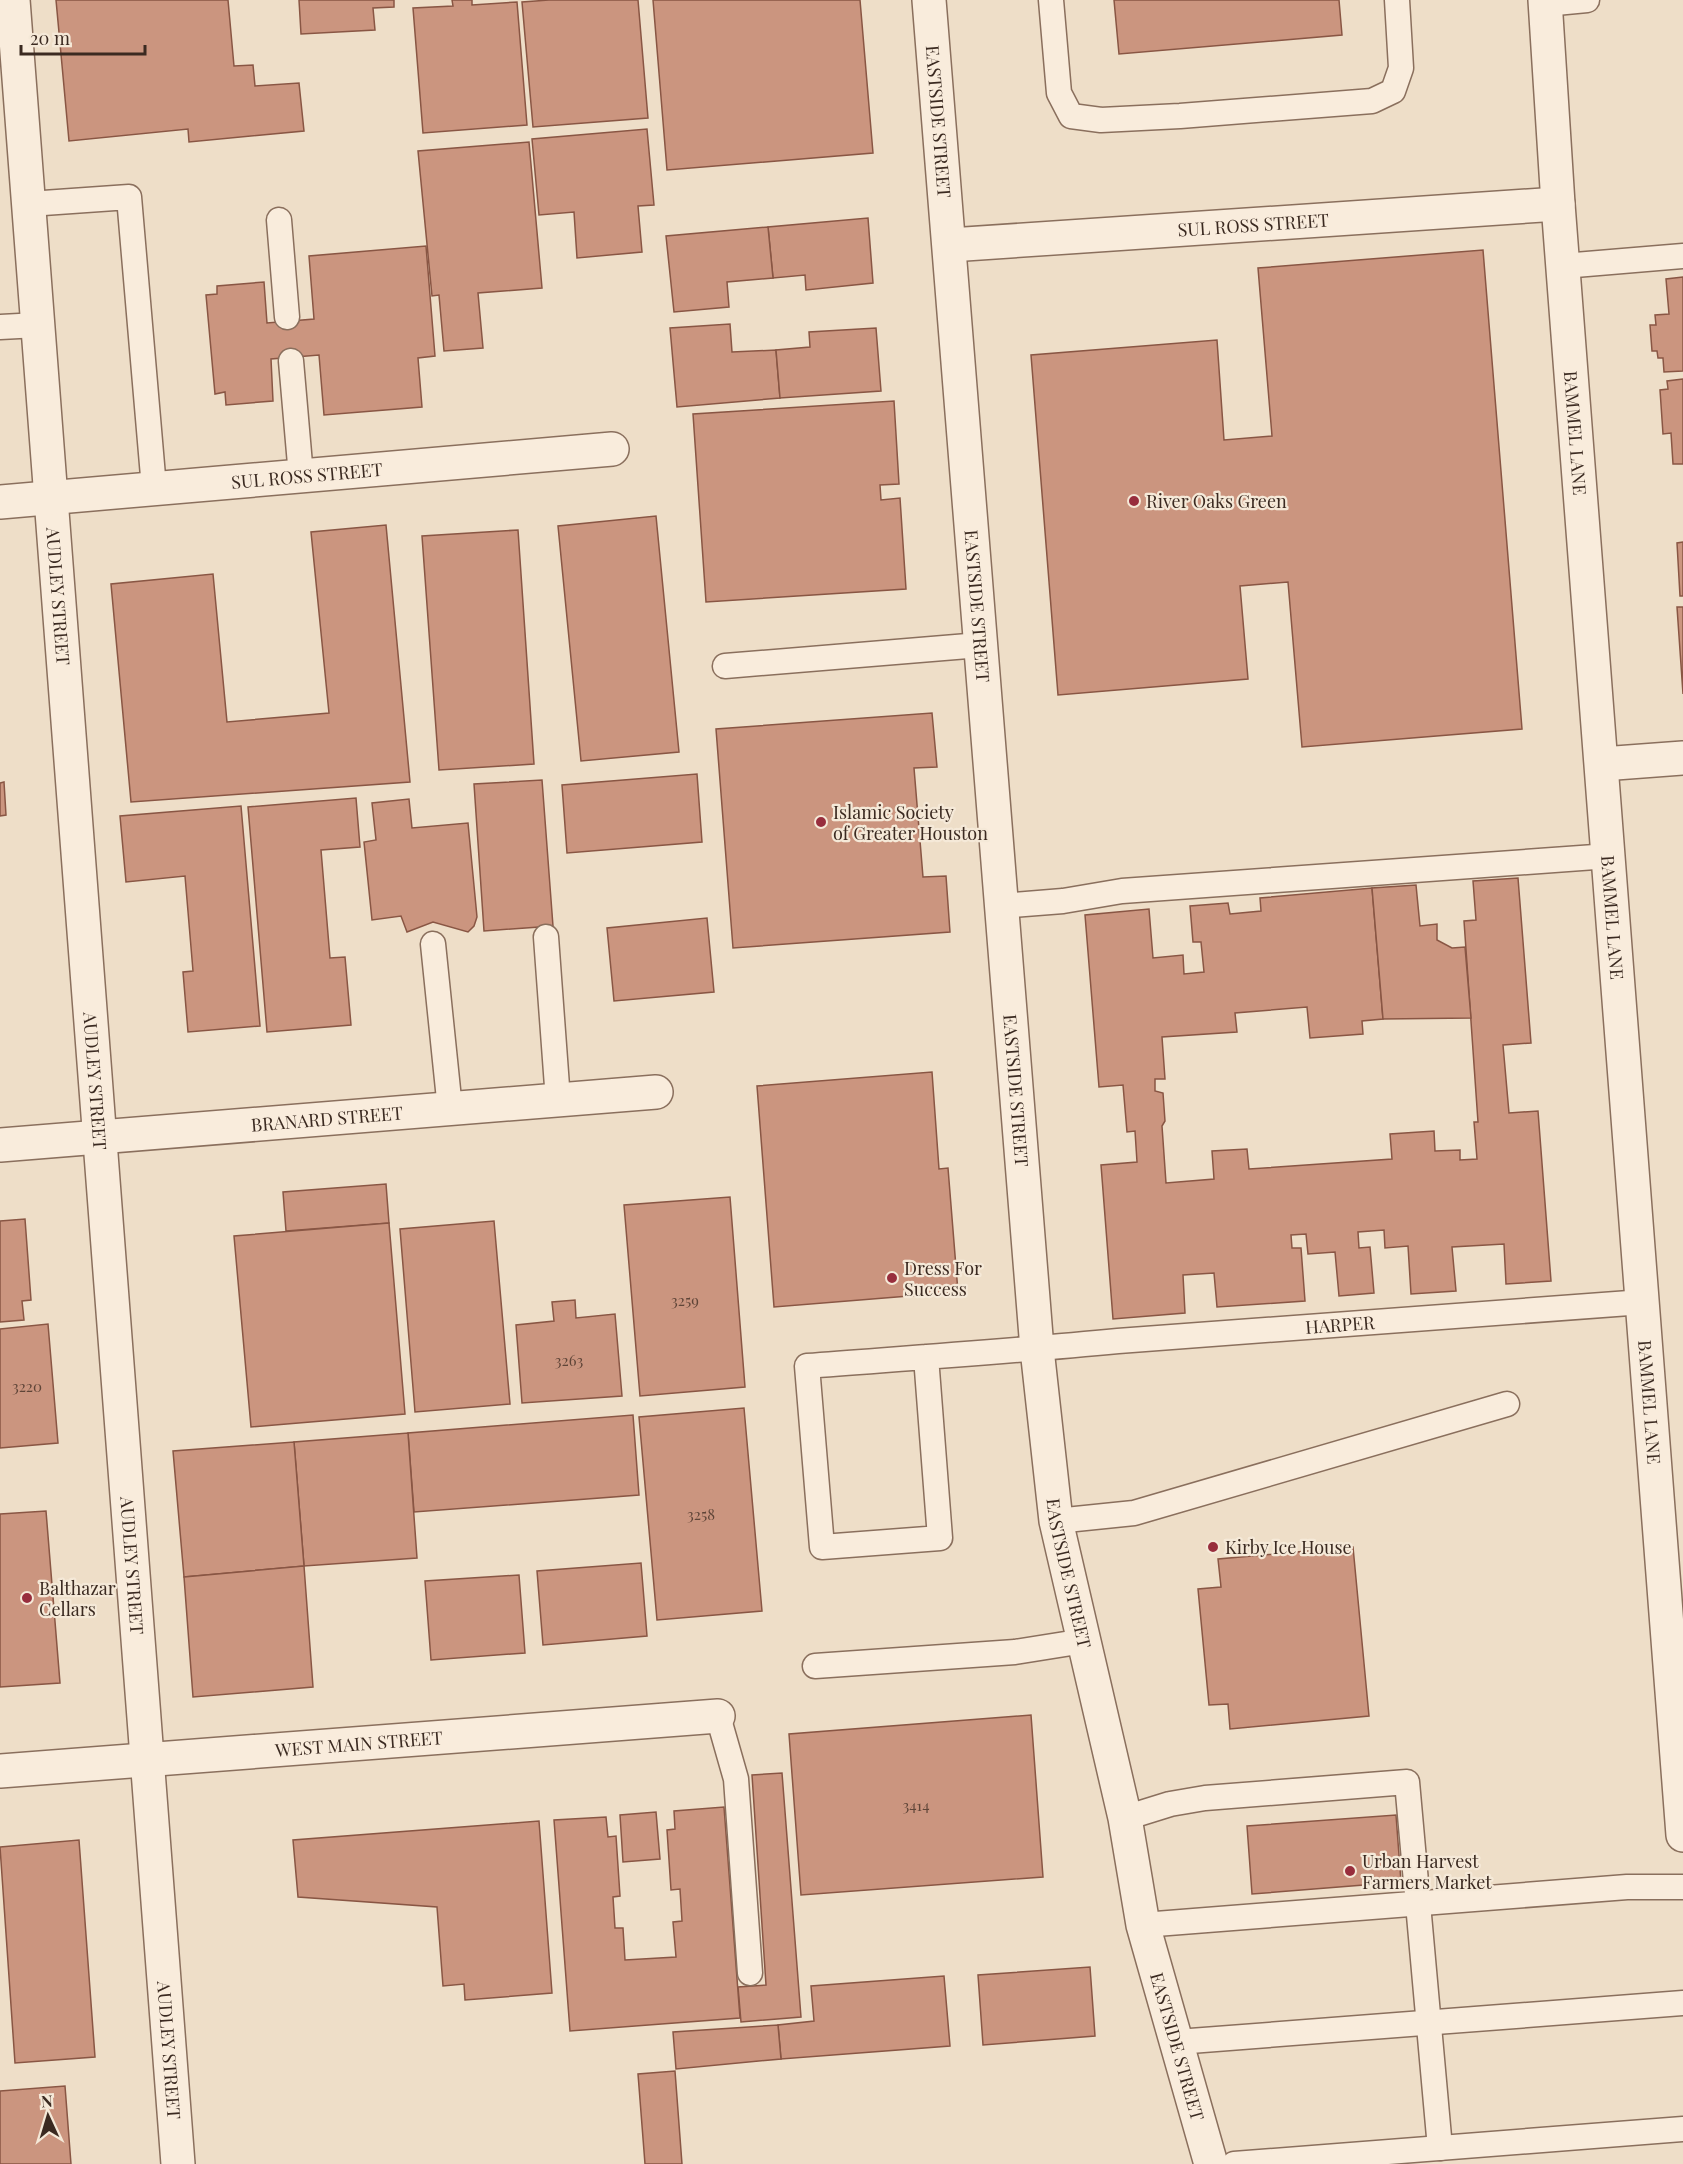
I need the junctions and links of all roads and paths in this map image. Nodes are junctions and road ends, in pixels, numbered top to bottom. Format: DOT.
graph roads {
  1 [pos="13,0"];
  2 [pos="929,0"];
  3 [pos="1051,0"];
  4 [pos="1397,0"];
  5 [pos="1587,0"];
  6 [pos="1545,2"];
  7 [pos="29,204"];
  8 [pos="1558,204"];
  9 [pos="279,220"];
  10 [pos="950,245"];
  11 [pos="1683,256"];
  12 [pos="1563,267"];
  13 [pos="287,317"];
  14 [pos="38,325"];
  15 [pos="0,327"];
  16 [pos="291,361"];
  17 [pos="612,449"];
  18 [pos="301,476"];
  19 [pos="154,488"];
  20 [pos="51,498"];
  21 [pos="0,502"];
  22 [pos="980,645"];
  23 [pos="725,666"];
  24 [pos="1683,758"];
  25 [pos="1602,764"];
  26 [pos="1609,856"];
  27 [pos="1001,906"];
  28 [pos="546,937"];
  29 [pos="433,945"];
  30 [pos="656,1092"];
  31 [pos="558,1100"];
  32 [pos="450,1109"];
  33 [pos="100,1137"];
  34 [pos="0,1145"];
  35 [pos="1643,1302"];
  36 [pos="1037,1349"];
  37 [pos="926,1357"];
  38 [pos="1507,1404"];
  39 [pos="1056,1521"];
  40 [pos="1084,1641"];
  41 [pos="815,1666"];
  42 [pos="718,1716"];
  43 [pos="147,1760"];
  44 [pos="0,1771"];
  45 [pos="1125,1818"];
  46 [pos="1683,1835"];
  47 [pos="1683,1887"];
  48 [pos="1417,1904"];
  49 [pos="1143,1925"];
  50 [pos="750,1973"];
  51 [pos="1683,2004"];
  52 [pos="1429,2023"];
  53 [pos="1177,2042"];
  54 [pos="1683,2128"];
  55 [pos="1440,2148"];
  56 [pos="178,2164"];
  57 [pos="1211,2164"];
  58 [pos="1234,2164"];
  1 -- 7 [label="street, AUDLEY STREET"];
  2 -- 10 [label="street, EASTSIDE STREET"];
  3 -- 4 [label="lane"];
  5 -- 6 [label="lane"];
  6 -- 8 [label="street, BAMMEL LANE"];
  7 -- 14 [label="street, AUDLEY STREET"];
  7 -- 19 [label="lane"];
  8 -- 10 [label="street, SUL ROSS STREET"];
  8 -- 12 [label="street, BAMMEL LANE"];
  9 -- 13 [label="lane"];
  10 -- 22 [label="street, EASTSIDE STREET"];
  11 -- 12 [label="lane"];
  12 -- 25 [label="street, BAMMEL LANE"];
  14 -- 15 [label="lane"];
  14 -- 20 [label="street, AUDLEY STREET"];
  16 -- 18 [label="lane"];
  17 -- 18 [label="street, SUL ROSS STREET"];
  18 -- 19 [label="street, SUL ROSS STREET"];
  19 -- 20 [label="street, SUL ROSS STREET"];
  20 -- 21 [label="street, SUL ROSS STREET"];
  20 -- 33 [label="street, AUDLEY STREET"];
  22 -- 23 [label="lane"];
  22 -- 27 [label="street, EASTSIDE STREET"];
  24 -- 25 [label="street"];
  25 -- 26 [label="street, BAMMEL LANE"];
  26 -- 27 [label="lane"];
  26 -- 35 [label="street, BAMMEL LANE"];
  27 -- 36 [label="street, EASTSIDE STREET"];
  28 -- 31 [label="lane"];
  29 -- 32 [label="lane"];
  30 -- 31 [label="street, BRANARD STREET"];
  31 -- 32 [label="street, BRANARD STREET"];
  32 -- 33 [label="street, BRANARD STREET"];
  33 -- 34 [label="street, BRANARD STREET"];
  33 -- 43 [label="street, AUDLEY STREET"];
  35 -- 36 [label="lane, HARPER"];
  35 -- 46 [label="street, BAMMEL LANE"];
  36 -- 37 [label="lane, HARPER"];
  36 -- 39 [label="street, EASTSIDE STREET"];
  37 -- 37 [label="lane, HARPER"];
  38 -- 39 [label="lane"];
  39 -- 40 [label="street, EASTSIDE STREET"];
  40 -- 41 [label="lane"];
  40 -- 45 [label="street, EASTSIDE STREET"];
  42 -- 43 [label="street, WEST MAIN STREET"];
  42 -- 50 [label="lane"];
  43 -- 44 [label="street, WEST MAIN STREET"];
  43 -- 56 [label="street, AUDLEY STREET"];
  45 -- 48 [label="lane"];
  45 -- 49 [label="street, EASTSIDE STREET"];
  47 -- 48 [label="lane"];
  48 -- 49 [label="lane"];
  48 -- 52 [label="lane"];
  49 -- 53 [label="street, EASTSIDE STREET"];
  51 -- 52 [label="lane"];
  52 -- 53 [label="lane"];
  52 -- 55 [label="lane"];
  53 -- 57 [label="street, EASTSIDE STREET"];
  54 -- 55 [label="lane"];
  55 -- 58 [label="lane"];
}
